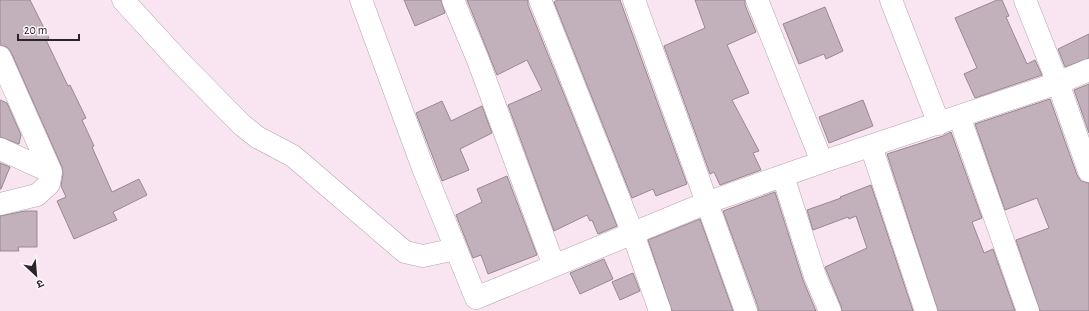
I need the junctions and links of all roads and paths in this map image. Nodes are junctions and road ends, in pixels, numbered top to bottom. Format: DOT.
graph roads {
  1 [pos="123,0"];
  2 [pos="361,0"];
  3 [pos="453,0"];
  4 [pos="540,0"];
  5 [pos="634,0"];
  6 [pos="757,0"];
  7 [pos="890,0"];
  8 [pos="1025,0"];
  9 [pos="0,57"];
  10 [pos="1089,70"];
  11 [pos="1058,83"];
  12 [pos="959,116"];
  13 [pos="939,124"];
  14 [pos="871,146"];
  15 [pos="0,149"];
  16 [pos="822,162"];
  17 [pos="1089,171"];
  18 [pos="51,172"];
  19 [pos="783,176"];
  20 [pos="706,203"];
  21 [pos="0,204"];
  22 [pos="633,234"];
  23 [pos="456,249"];
  24 [pos="554,266"];
  25 [pos="479,304"];
  26 [pos="660,311"];
  27 [pos="746,311"];
  28 [pos="830,311"];
  29 [pos="926,311"];
  30 [pos="1028,311"];
  1 -- 23 [label="street"];
  2 -- 23 [label="street"];
  3 -- 24 [label="street"];
  4 -- 22 [label="street"];
  5 -- 20 [label="street"];
  6 -- 16 [label="street"];
  7 -- 13 [label="street"];
  8 -- 11 [label="street"];
  9 -- 18 [label="street"];
  10 -- 11 [label="street"];
  11 -- 12 [label="street"];
  11 -- 17 [label="street"];
  12 -- 13 [label="street"];
  12 -- 30 [label="street"];
  13 -- 14 [label="street"];
  14 -- 16 [label="street"];
  14 -- 29 [label="street"];
  15 -- 18 [label="street"];
  16 -- 19 [label="street"];
  18 -- 21 [label="street"];
  19 -- 20 [label="street"];
  19 -- 28 [label="street"];
  20 -- 22 [label="street"];
  20 -- 27 [label="street"];
  22 -- 24 [label="street"];
  22 -- 26 [label="street"];
  23 -- 25 [label="street"];
  24 -- 25 [label="street"];
}
